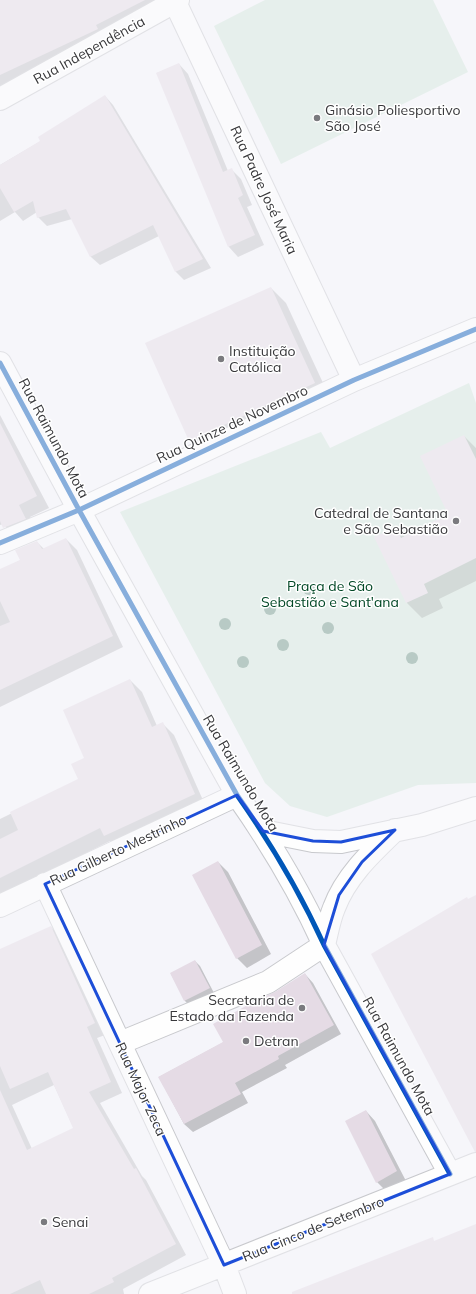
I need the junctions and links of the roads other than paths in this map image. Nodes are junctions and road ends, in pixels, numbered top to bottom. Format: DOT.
graph roads {
  1 [pos="176,1"];
  2 [pos="0,99"];
  3 [pos="476,329"];
  4 [pos="0,363"];
  5 [pos="354,380"];
  6 [pos="79,510"];
  7 [pos="0,543"];
  8 [pos="237,794"];
  9 [pos="475,809"];
  10 [pos="395,830"];
  11 [pos="263,831"];
  12 [pos="45,884"];
  13 [pos="0,906"];
  14 [pos="324,945"];
  15 [pos="120,1043"];
  16 [pos="476,1164"];
  17 [pos="450,1174"];
  18 [pos="224,1265"];
  19 [pos="150,1294"];
  20 [pos="235,1294"];
  1 -- 2 [label="street, Rua Independência"];
  1 -- 5 [label="street, Rua Padre José Maria"];
  3 -- 5 [label="street, Rua Quinze de Novembro"];
  4 -- 6 [label="street, Rua Raimundo Mota"];
  5 -- 6 [label="street, Rua Quinze de Novembro"];
  6 -- 7 [label="street, Rua Quinze de Novembro"];
  6 -- 8 [label="street, Rua Raimundo Mota"];
  8 -- 11 [label="street, Rua Raimundo Mota"];
  8 -- 12 [label="street, Rua Gilberto Mestrinho"];
  9 -- 10 [label="street"];
  10 -- 11 [label="street"];
  10 -- 14 [label="street"];
  11 -- 14 [label="street, Rua Raimundo Mota"];
  12 -- 13 [label="street, Rua Gilberto Mestrinho"];
  12 -- 15 [label="street, Rua Major Zeca"];
  14 -- 15 [label="street"];
  14 -- 17 [label="street, Rua Raimundo Mota"];
  15 -- 18 [label="street, Rua Major Zeca"];
  16 -- 17 [label="street, Rua Cinco de Setembro"];
  17 -- 18 [label="street, Rua Cinco de Setembro"];
  18 -- 19 [label="street, Rua Cinco de Setembro"];
  18 -- 20 [label="street, Rua Major Zeca"];
}
